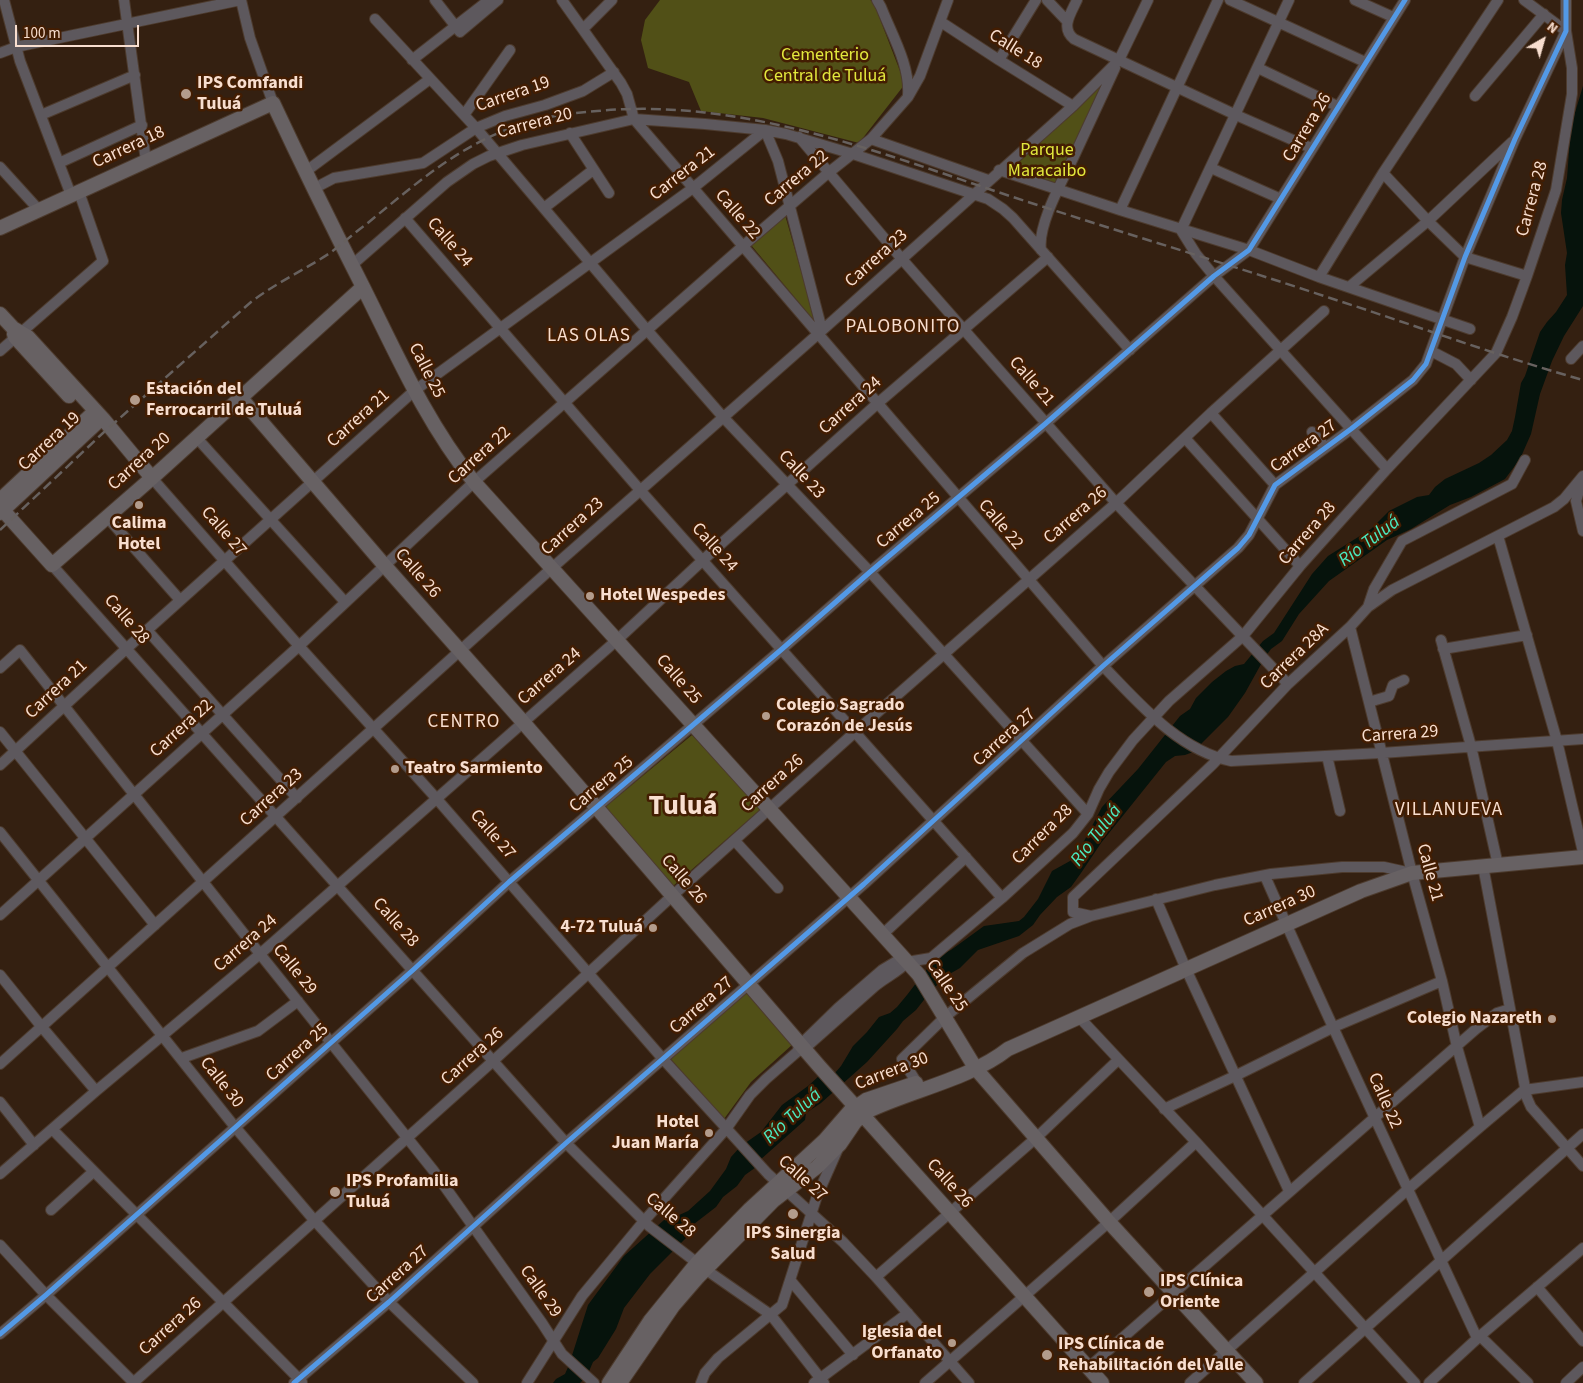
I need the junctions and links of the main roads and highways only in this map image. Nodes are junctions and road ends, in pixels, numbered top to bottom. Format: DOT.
graph roads {
  1 [pos="273,103"];
  2 [pos="0,228"];
  3 [pos="363,287"];
  4 [pos="0,314"];
  5 [pos="240,398"];
  6 [pos="96,418"];
  7 [pos="149,480"];
  8 [pos="1,507"];
  9 [pos="52,565"];
  10 [pos="1583,858"];
  11 [pos="974,1065"];
  12 [pos="854,1106"];
  13 [pos="777,1183"];
  14 [pos="701,1266"];
  15 [pos="609,1383"];
  16 [pos="620,1383"];
  17 [pos="1102,1383"];
  18 [pos="1256,1383"];
  1 -- 2 [label="main road, Carrera 18"];
  1 -- 3 [label="main road, Calle 25"];
  3 -- 5 [label="main road, Carrera 20"];
  3 -- 11 [label="main road, Calle 25"];
  4 -- 6 [label="main road, Calle 27"];
  5 -- 7 [label="main road, Carrera 20"];
  5 -- 12 [label="main road, Calle 26"];
  6 -- 7 [label="main road, Calle 27"];
  6 -- 8 [label="main road, Carrera 19"];
  7 -- 9 [label="main road, Carrera 20"];
  8 -- 9 [label="main road, Calle 28"];
  10 -- 11 [label="main road, Carrera 30"];
  11 -- 12 [label="main road, Carrera 30"];
  11 -- 12 [label="main road, Carrera 30"];
  11 -- 18 [label="main road, Calle 25"];
  12 -- 13 [label="main road, Carrera 30"];
  12 -- 13 [label="main road, Carrera 30"];
  12 -- 17 [label="main road, Calle 26"];
  13 -- 14 [label="main road, Carrera 30"];
  14 -- 15 [label="main road, Carrera 30"];
  14 -- 16 [label="main road, Carrera 30"];
}
